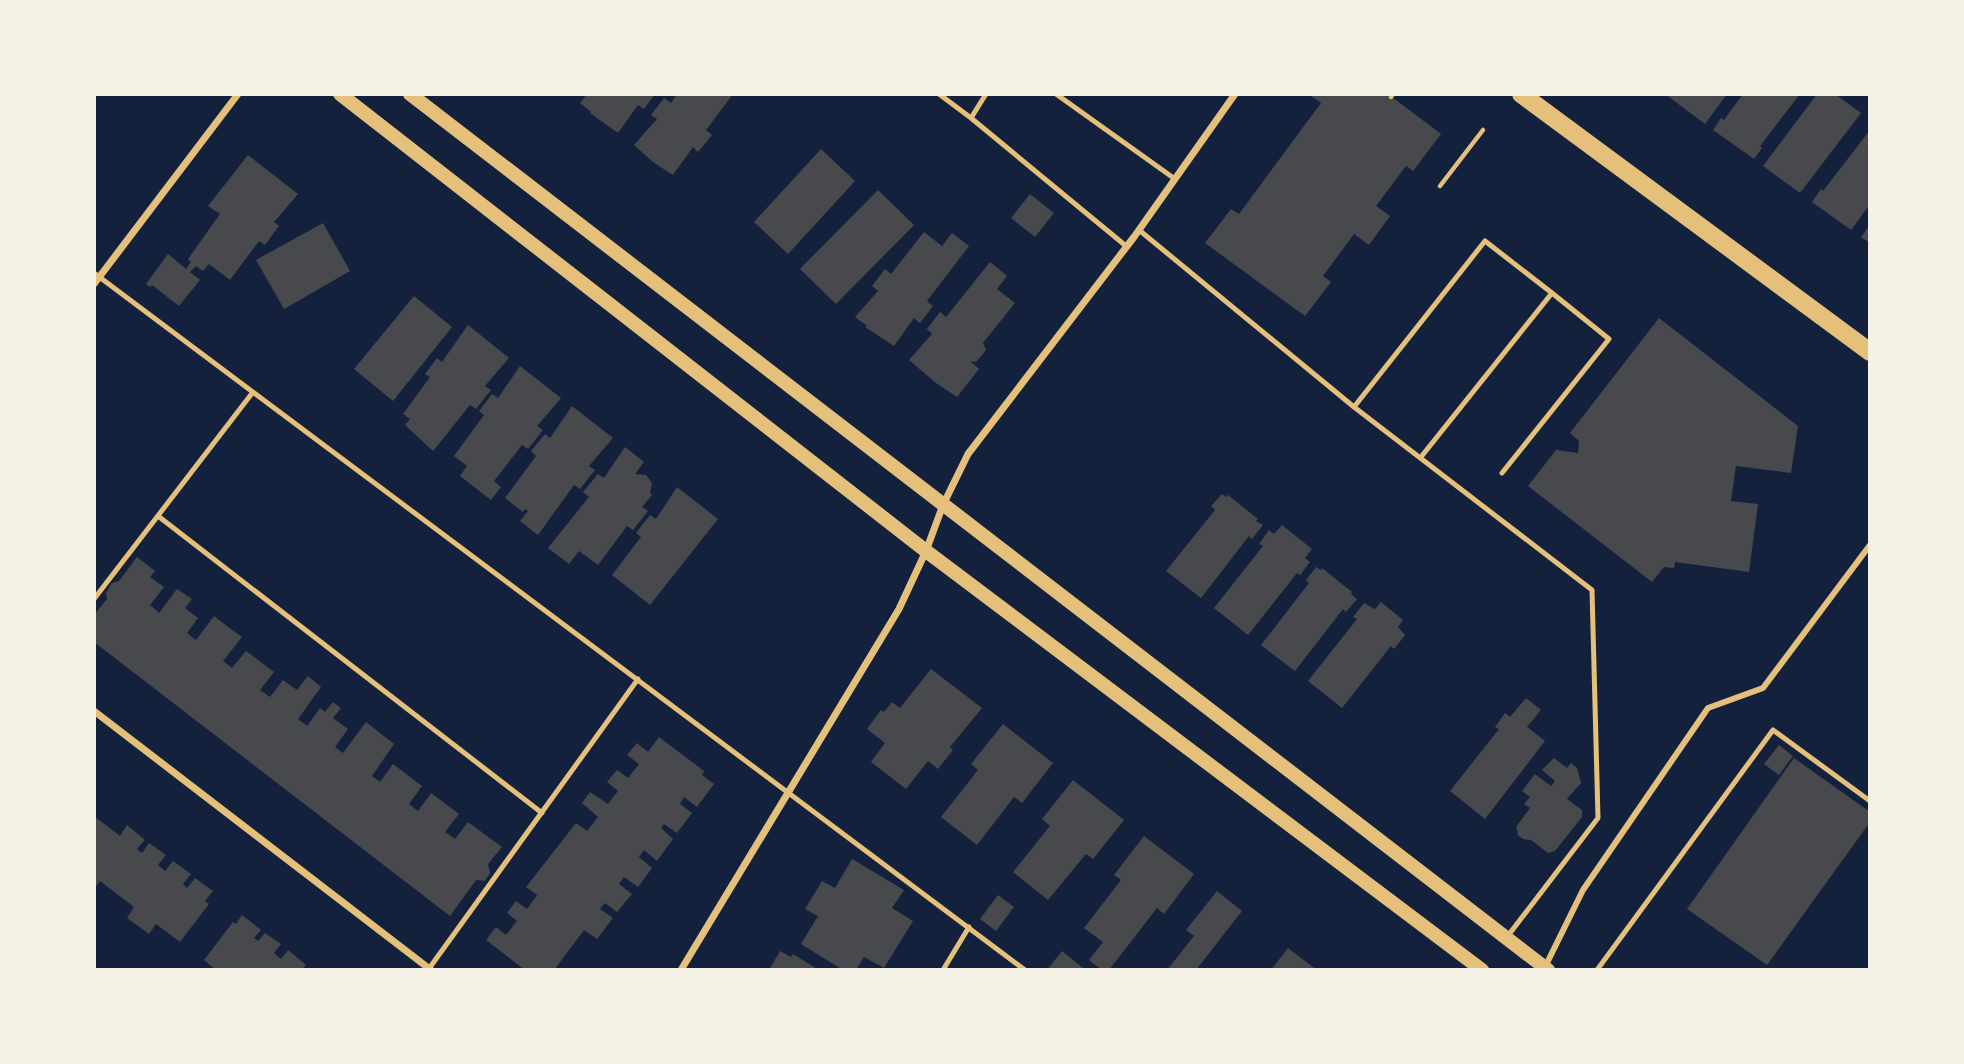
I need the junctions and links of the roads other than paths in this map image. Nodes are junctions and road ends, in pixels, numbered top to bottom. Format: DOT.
graph roads {
  1 [pos="238,94"];
  2 [pos="340,94"];
  3 [pos="410,94"];
  4 [pos="939,94"];
  5 [pos="986,94"];
  6 [pos="1056,94"];
  7 [pos="1234,94"];
  8 [pos="1521,94"];
  9 [pos="971,118"];
  10 [pos="1175,179"];
  11 [pos="1139,230"];
  12 [pos="1126,246"];
  13 [pos="97,275"];
  14 [pos="94,284"];
  15 [pos="1552,293"];
  16 [pos="1870,352"];
  17 [pos="253,391"];
  18 [pos="1354,407"];
  19 [pos="1421,457"];
  20 [pos="1502,473"];
  21 [pos="943,505"];
  22 [pos="158,516"];
  23 [pos="1870,545"];
  24 [pos="926,551"];
  25 [pos="94,598"];
  26 [pos="638,679"];
  27 [pos="94,711"];
  28 [pos="789,791"];
  29 [pos="1870,801"];
  30 [pos="542,813"];
  31 [pos="969,927"];
  32 [pos="1507,937"];
  33 [pos="429,969"];
  34 [pos="1546,969"];
  35 [pos="681,970"];
  36 [pos="943,970"];
  37 [pos="1025,970"];
  38 [pos="1482,970"];
  39 [pos="1597,970"];
  1 -- 13 [label="street"];
  2 -- 24 [label="main road"];
  3 -- 21 [label="main road"];
  4 -- 9 [label="lane"];
  5 -- 9 [label="lane"];
  6 -- 10 [label="lane"];
  7 -- 10 [label="street"];
  8 -- 16 [label="main road"];
  9 -- 12 [label="lane"];
  10 -- 11 [label="street"];
  11 -- 12 [label="street"];
  11 -- 18 [label="lane"];
  12 -- 21 [label="street"];
  13 -- 14 [label="street"];
  13 -- 17 [label="lane"];
  15 -- 18 [label="lane"];
  15 -- 19 [label="lane"];
  15 -- 20 [label="lane"];
  17 -- 22 [label="lane"];
  17 -- 26 [label="lane"];
  18 -- 19 [label="lane"];
  19 -- 32 [label="lane"];
  21 -- 24 [label="street"];
  21 -- 32 [label="main road"];
  22 -- 25 [label="lane"];
  22 -- 30 [label="lane"];
  23 -- 34 [label="street"];
  24 -- 28 [label="street"];
  24 -- 38 [label="main road"];
  26 -- 28 [label="lane"];
  26 -- 30 [label="lane"];
  27 -- 33 [label="street"];
  28 -- 31 [label="lane"];
  28 -- 35 [label="street"];
  29 -- 39 [label="lane"];
  30 -- 33 [label="lane"];
  31 -- 36 [label="lane"];
  31 -- 37 [label="lane"];
  32 -- 34 [label="main road"];
}
